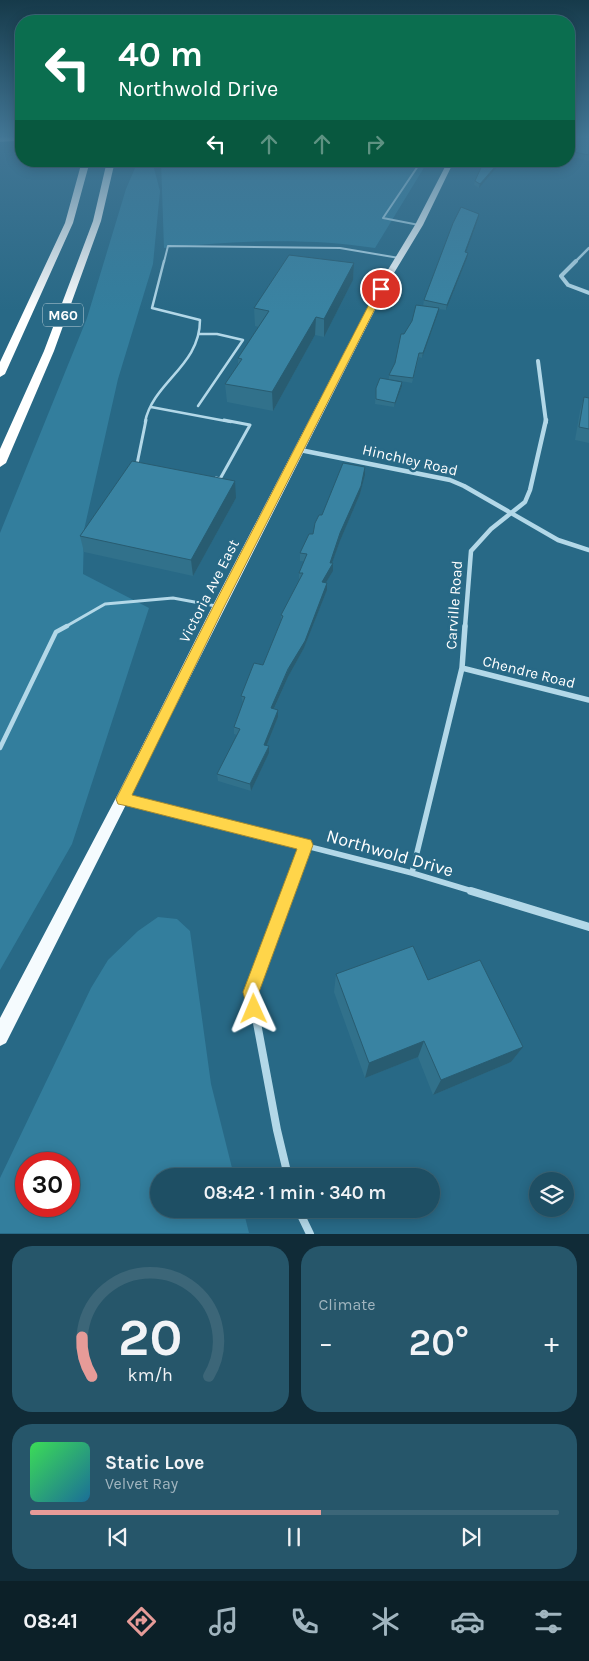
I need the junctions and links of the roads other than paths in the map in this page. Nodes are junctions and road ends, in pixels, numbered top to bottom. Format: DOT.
graph roads {
  1 [pos="77,196"];
  2 [pos="103,196"];
  3 [pos="398,196"];
  4 [pos="434,196"];
  5 [pos="419,225"];
  6 [pos="589,248"];
  7 [pos="399,258"];
  8 [pos="589,292"];
  9 [pos="200,334"];
  10 [pos="538,361"];
  11 [pos="0,374"];
  12 [pos="198,406"];
  13 [pos="151,407"];
  14 [pos="300,450"];
  15 [pos="0,463"];
  16 [pos="146,465"];
  17 [pos="210,477"];
  18 [pos="511,513"];
  19 [pos="589,550"];
  20 [pos="218,607"];
  21 [pos="462,668"];
  22 [pos="589,700"];
  23 [pos="0,748"];
  24 [pos="123,799"];
  25 [pos="306,845"];
  26 [pos="412,873"];
  27 [pos="589,927"];
  28 [pos="0,1036"];
  29 [pos="286,1168"];
  30 [pos="302,1218"];
  31 [pos="310,1234"];
  1 -- 11 [label="highway, M60"];
  2 -- 15 [label="highway, M60"];
  3 -- 5 [label="lane"];
  4 -- 5 [label="main road, Victoria Ave East"];
  5 -- 7 [label="main road, Victoria Ave East"];
  6 -- 8 [label="street"];
  7 -- 9 [label="lane"];
  7 -- 14 [label="main road, Victoria Ave East"];
  9 -- 12 [label="lane"];
  9 -- 13 [label="lane"];
  10 -- 18 [label="street, Carville Road"];
  13 -- 16 [label="lane"];
  13 -- 17 [label="lane"];
  14 -- 18 [label="street, Hinchley Road"];
  14 -- 20 [label="main road, Victoria Ave East"];
  18 -- 19 [label="street, Hinchley Road"];
  18 -- 21 [label="street, Carville Road"];
  20 -- 23 [label="lane"];
  20 -- 24 [label="main road, Victoria Ave East"];
  21 -- 22 [label="street, Chendre Road"];
  21 -- 26 [label="street, Carville Road"];
  24 -- 25 [label="street, Northwold Drive"];
  24 -- 28 [label="main road, Victoria Ave East"];
  25 -- 26 [label="street, Northwold Drive"];
  25 -- 29 [label="street"];
  26 -- 27 [label="street, Northwold Drive"];
  30 -- 31 [label="street"];
}
